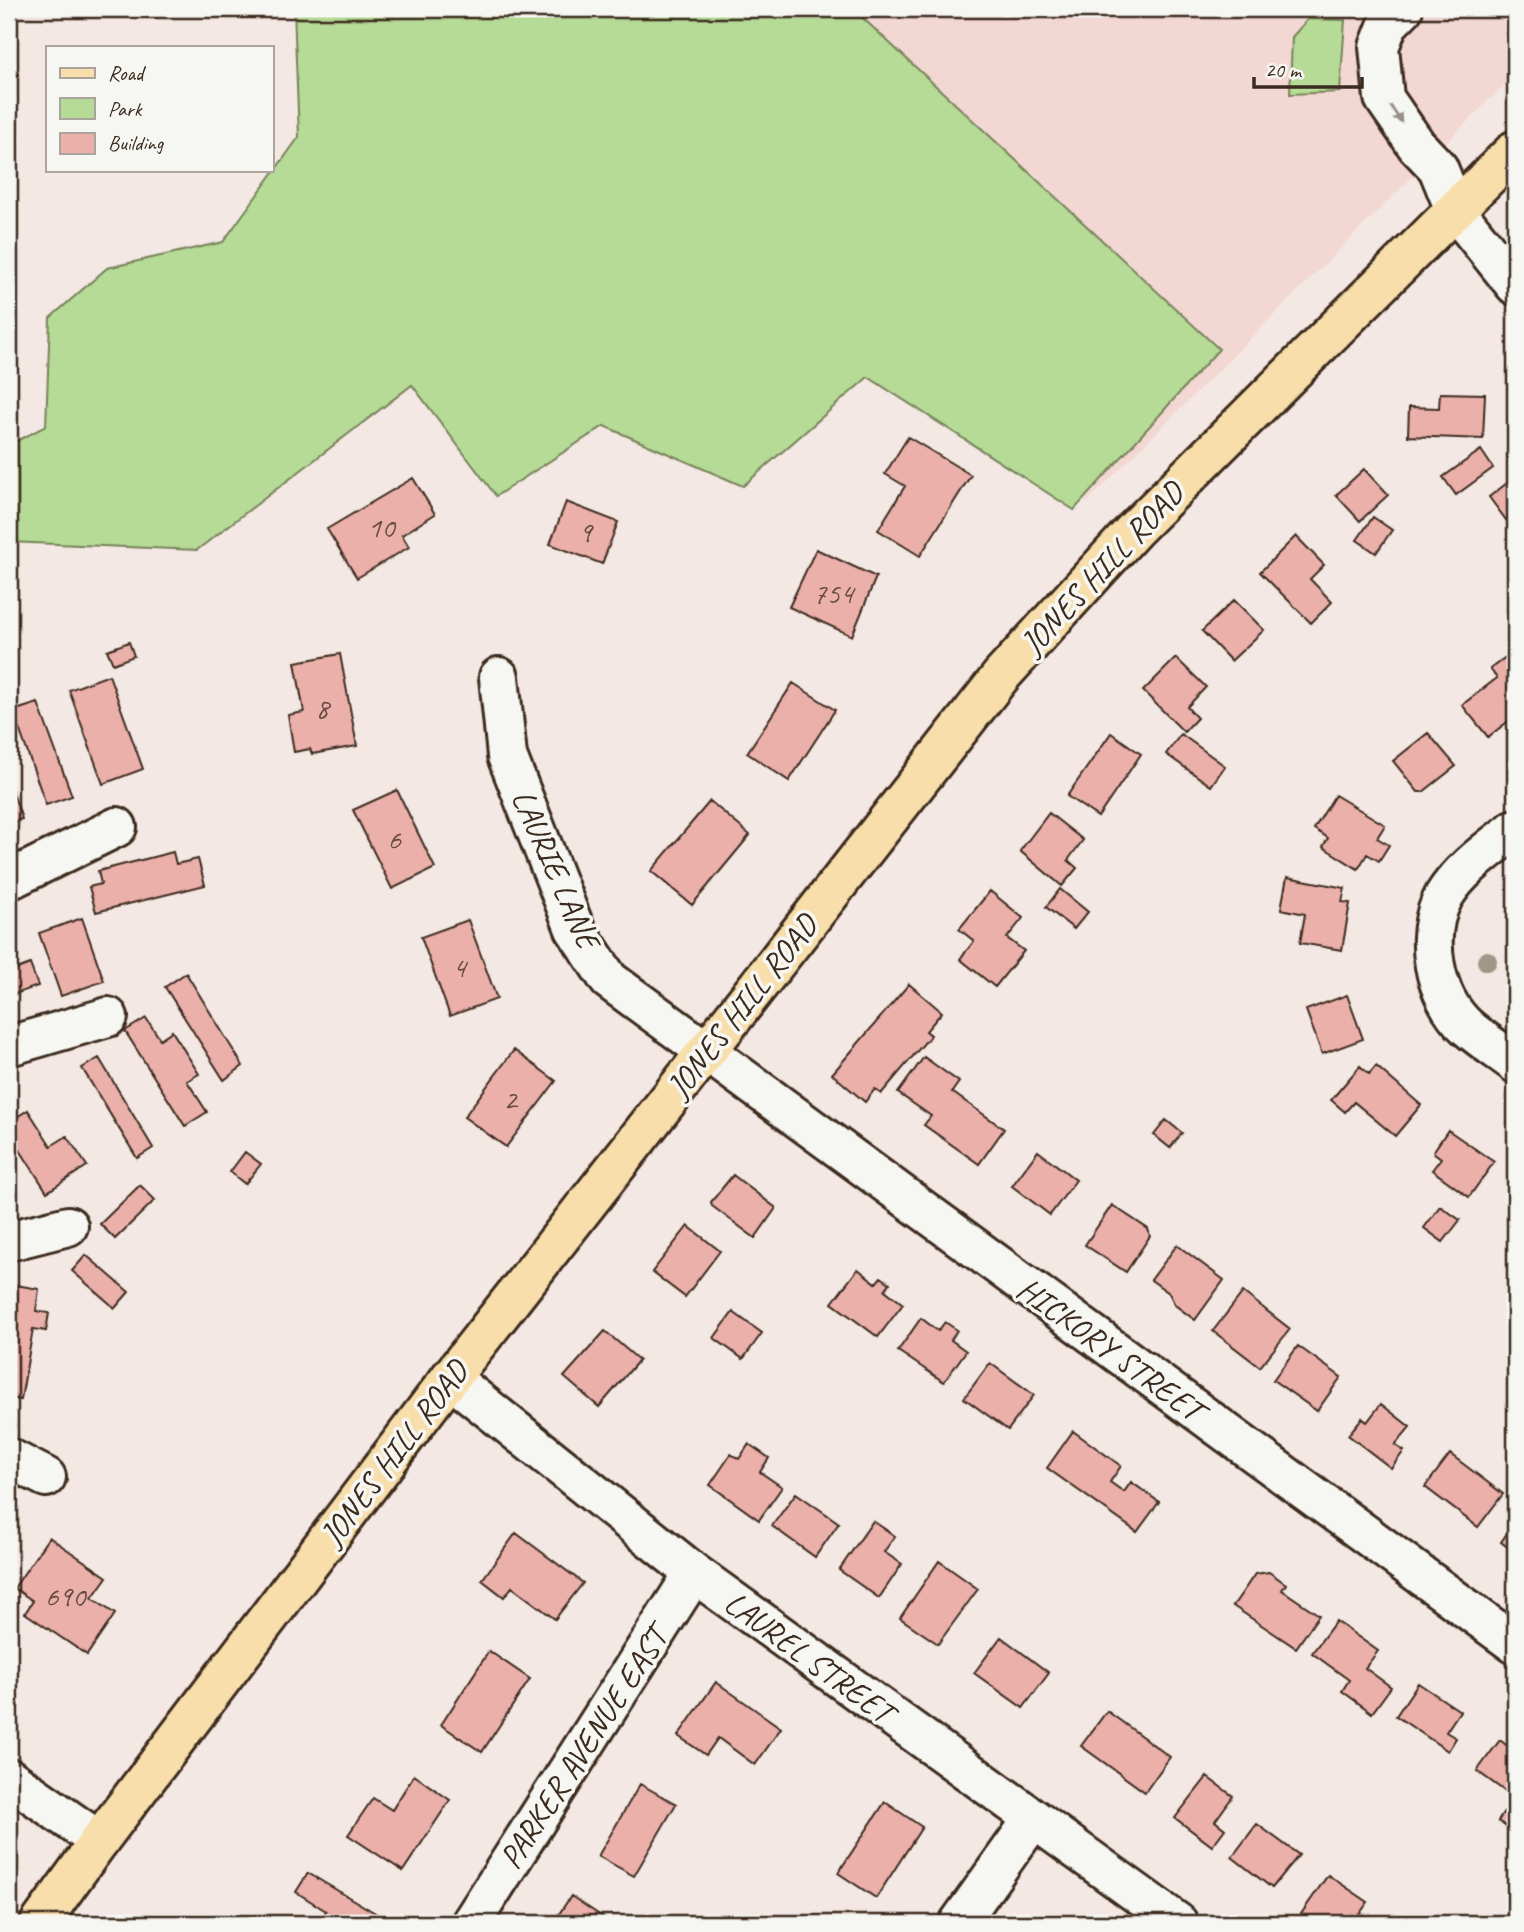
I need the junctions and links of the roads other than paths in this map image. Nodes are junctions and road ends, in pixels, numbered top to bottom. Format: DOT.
graph roads {
  1 [pos="1403,9"];
  2 [pos="1515,150"];
  3 [pos="1455,209"];
  4 [pos="1515,285"];
  5 [pos="499,677"];
  6 [pos="117,827"];
  7 [pos="1515,829"];
  8 [pos="9,880"];
  9 [pos="108,1017"];
  10 [pos="9,1046"];
  11 [pos="705,1053"];
  12 [pos="1515,1063"];
  13 [pos="68,1226"];
  14 [pos="9,1241"];
  15 [pos="450,1378"];
  16 [pos="9,1458"];
  17 [pos="46,1477"];
  18 [pos="694,1573"];
  19 [pos="1515,1644"];
  20 [pos="9,1778"];
  21 [pos="1033,1819"];
  22 [pos="99,1841"];
  23 [pos="40,1923"];
  24 [pos="471,1923"];
  25 [pos="959,1923"];
  26 [pos="1178,1923"];
  1 -- 3 [label="street, one-way"];
  2 -- 3 [label="main road, JONES HILL ROAD"];
  3 -- 4 [label="street"];
  3 -- 11 [label="main road, JONES HILL ROAD"];
  5 -- 11 [label="street, LAURIE LANE"];
  6 -- 8 [label="street"];
  7 -- 12 [label="street"];
  9 -- 10 [label="street"];
  11 -- 15 [label="main road, JONES HILL ROAD"];
  11 -- 19 [label="street, HICKORY STREET"];
  13 -- 14 [label="street"];
  15 -- 18 [label="street, LAUREL STREET"];
  15 -- 22 [label="main road, JONES HILL ROAD"];
  16 -- 17 [label="street"];
  18 -- 21 [label="street, LAUREL STREET"];
  18 -- 24 [label="street, PARKER AVENUE EAST"];
  20 -- 22 [label="street"];
  21 -- 25 [label="street"];
  21 -- 26 [label="street, LAUREL STREET"];
  22 -- 23 [label="main road, JONES HILL ROAD"];
}
